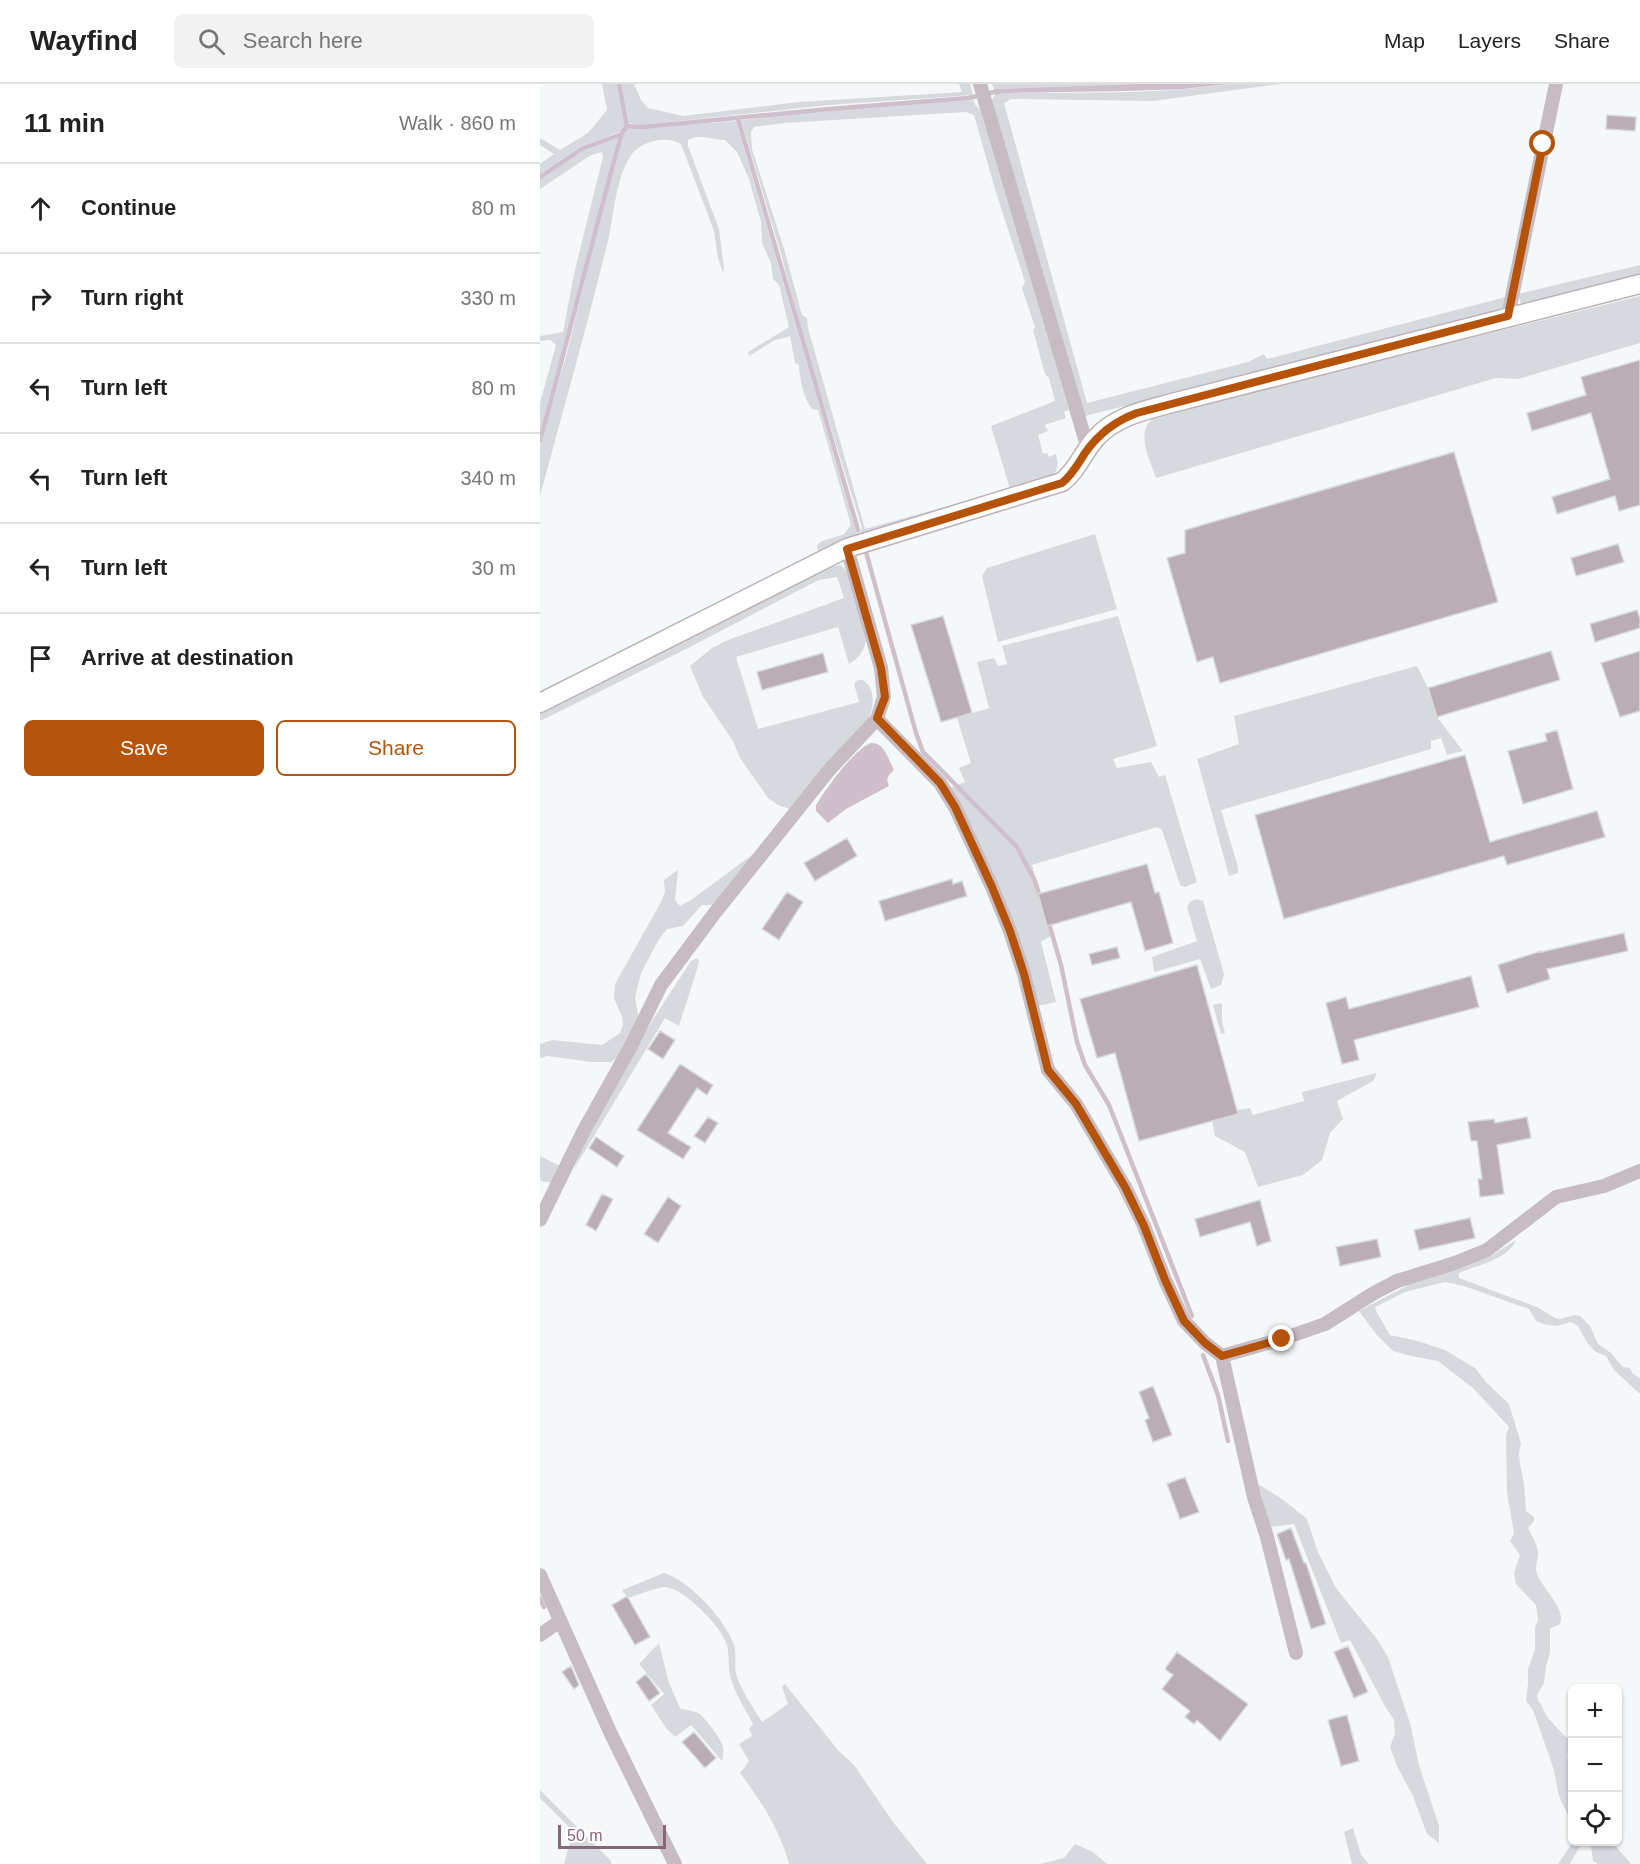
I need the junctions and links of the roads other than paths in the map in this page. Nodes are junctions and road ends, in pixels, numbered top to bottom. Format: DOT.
graph roads {
  1 [pos="980,84"];
  2 [pos="1556,84"];
  3 [pos="1640,285"];
  4 [pos="1508,316"];
  5 [pos="1088,449"];
  6 [pos="847,549"];
  7 [pos="540,703"];
  8 [pos="877,718"];
  9 [pos="1640,1171"];
  10 [pos="540,1220"];
  11 [pos="1222,1356"];
  12 [pos="540,1575"];
  13 [pos="560,1621"];
  14 [pos="540,1635"];
  15 [pos="1296,1653"];
  16 [pos="675,1864"];
  1 -- 5 [label="street"];
  2 -- 4 [label="street"];
  3 -- 4 [label="street"];
  4 -- 5 [label="street"];
  5 -- 6 [label="street"];
  6 -- 7 [label="street"];
  6 -- 8 [label="street"];
  8 -- 10 [label="street"];
  8 -- 11 [label="street"];
  9 -- 11 [label="street"];
  11 -- 15 [label="street"];
  12 -- 13 [label="street"];
  13 -- 14 [label="street"];
  13 -- 16 [label="street"];
}
